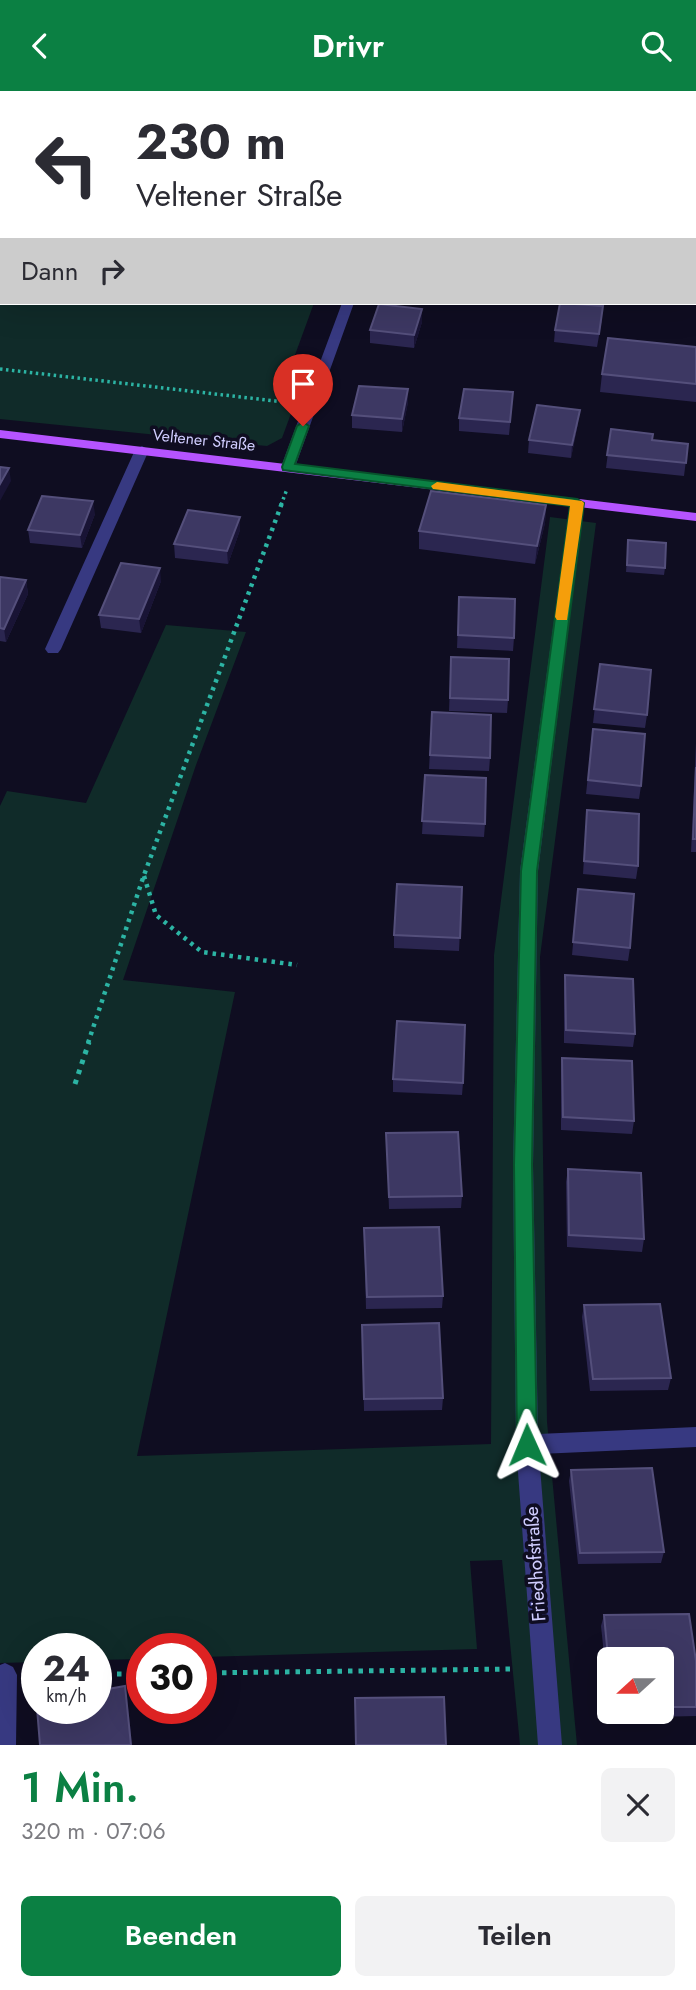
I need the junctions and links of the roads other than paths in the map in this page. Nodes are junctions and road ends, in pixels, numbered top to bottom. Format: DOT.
graph roads {
  1 [pos="347,305"];
  2 [pos="0,434"];
  3 [pos="142,450"];
  4 [pos="291,468"];
  5 [pos="577,503"];
  6 [pos="696,517"];
  7 [pos="53,649"];
  8 [pos="696,1437"];
  9 [pos="527,1445"];
  10 [pos="5,1675"];
  11 [pos="4,1745"];
  12 [pos="550,1745"];
  1 -- 4 [label="street"];
  2 -- 3 [label="main road, Veltener Straße"];
  3 -- 4 [label="main road, Veltener Straße"];
  3 -- 7 [label="street"];
  4 -- 5 [label="main road, Veltener Straße"];
  5 -- 6 [label="main road, Veltener Straße"];
  5 -- 9 [label="street, Friedhofstraße"];
  8 -- 9 [label="street"];
  9 -- 12 [label="street, Friedhofstraße"];
  10 -- 11 [label="street"];
}
